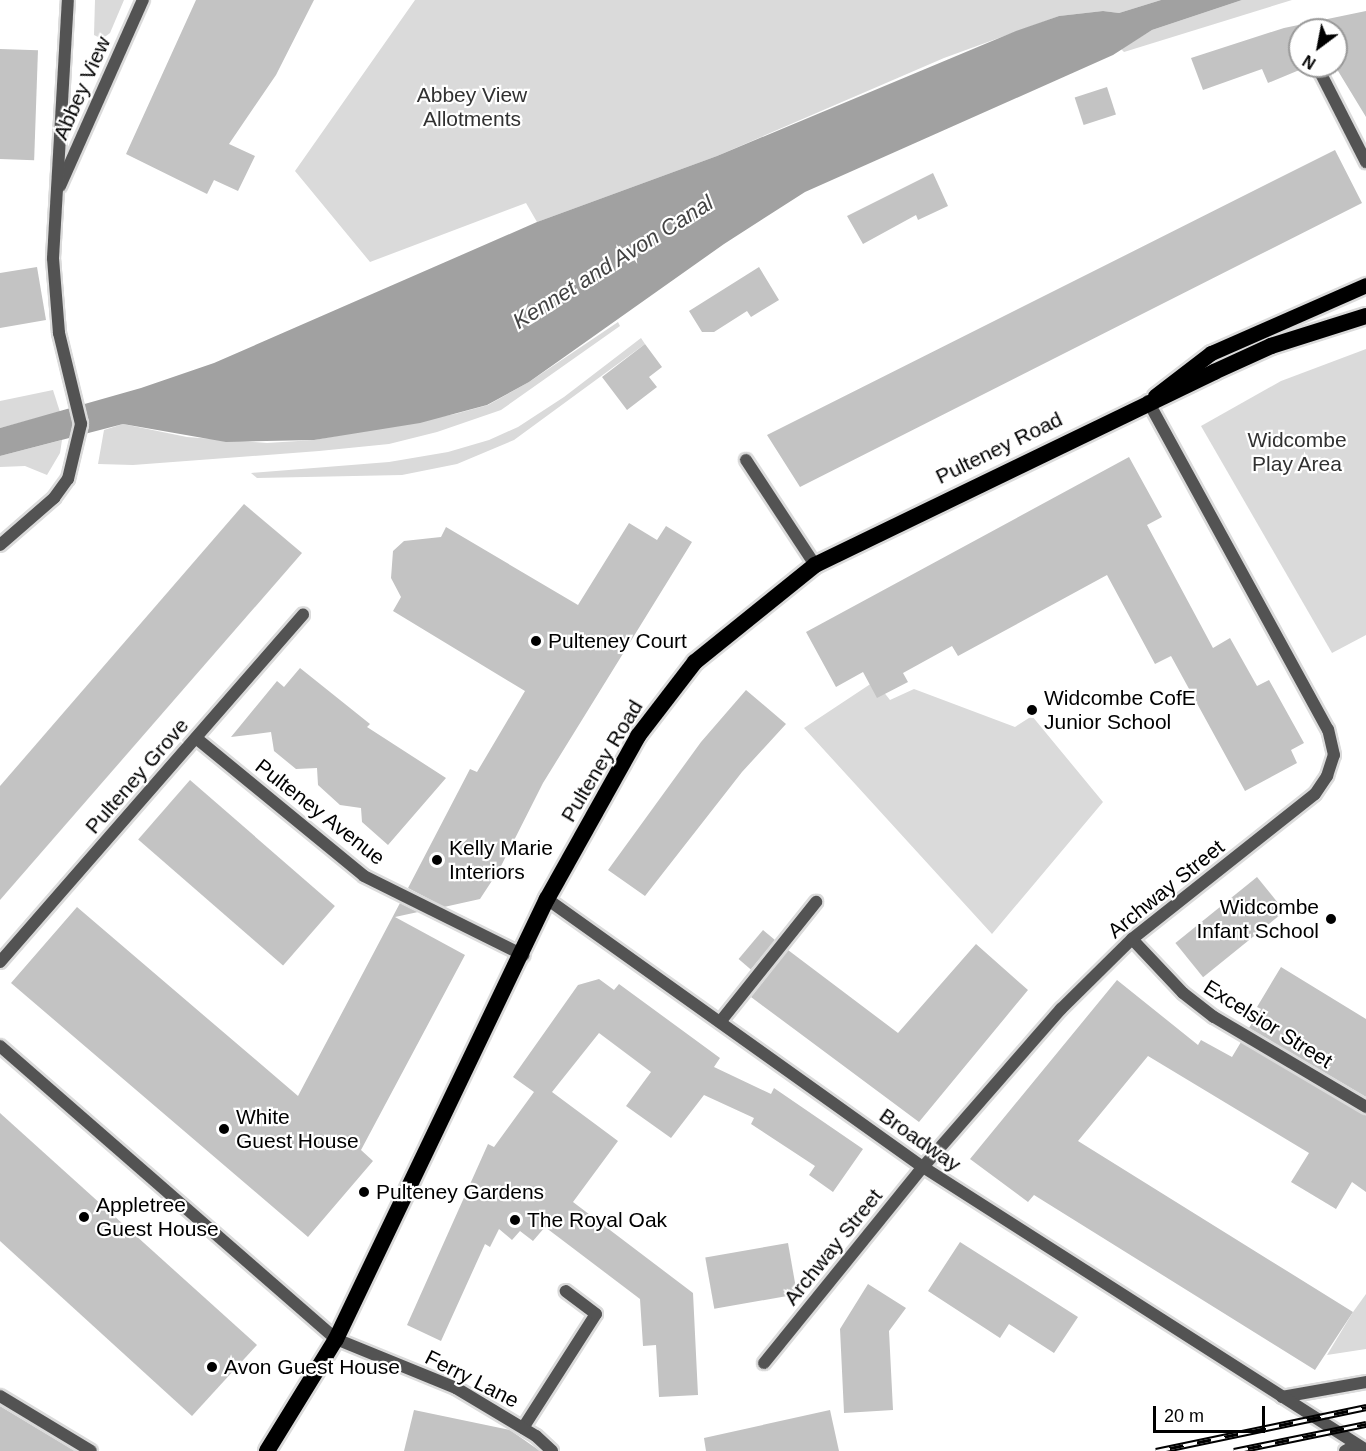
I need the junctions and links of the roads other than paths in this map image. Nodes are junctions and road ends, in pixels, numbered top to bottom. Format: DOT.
graph roads {
  1 [pos="68,0"];
  2 [pos="143,0"];
  3 [pos="1323,78"];
  4 [pos="1366,162"];
  5 [pos="57,192"];
  6 [pos="1366,285"];
  7 [pos="1366,316"];
  8 [pos="1148,401"];
  9 [pos="746,460"];
  10 [pos="0,545"];
  11 [pos="815,565"];
  12 [pos="303,615"];
  13 [pos="196,738"];
  14 [pos="547,899"];
  15 [pos="816,902"];
  16 [pos="1132,939"];
  17 [pos="523,955"];
  18 [pos="0,962"];
  19 [pos="720,1022"];
  20 [pos="0,1046"];
  21 [pos="1366,1107"];
  22 [pos="923,1167"];
  23 [pos="566,1291"];
  24 [pos="336,1339"];
  25 [pos="764,1363"];
  26 [pos="1366,1382"];
  27 [pos="0,1395"];
  28 [pos="1282,1397"];
  29 [pos="523,1428"];
  30 [pos="1356,1449"];
  31 [pos="91,1451"];
  32 [pos="267,1451"];
  33 [pos="552,1451"];
  1 -- 5 [label="street"];
  2 -- 5 [label="street, Abbey View"];
  3 -- 4 [label="street"];
  5 -- 10 [label="street"];
  6 -- 8 [label="main road, Pulteney Road"];
  7 -- 8 [label="highway, Pulteney Road"];
  8 -- 11 [label="highway, Pulteney Road"];
  8 -- 16 [label="street, Archway Street"];
  9 -- 11 [label="street"];
  11 -- 14 [label="highway, Pulteney Road"];
  12 -- 13 [label="street, Pulteney Grove"];
  13 -- 17 [label="street, Pulteney Avenue"];
  13 -- 18 [label="street, Pulteney Grove"];
  14 -- 17 [label="highway, Pulteney Road"];
  14 -- 19 [label="street, Broadway"];
  15 -- 19 [label="street"];
  16 -- 21 [label="street, Excelsior Street"];
  16 -- 22 [label="street, Archway Street"];
  17 -- 24 [label="highway, Pulteney Road"];
  19 -- 22 [label="street, Broadway"];
  20 -- 24 [label="street"];
  22 -- 25 [label="street, Archway Street"];
  22 -- 28 [label="street, Broadway"];
  23 -- 29 [label="street"];
  24 -- 29 [label="street, Ferry Lane"];
  24 -- 32 [label="highway, Pulteney Road"];
  26 -- 28 [label="street"];
  27 -- 31 [label="street"];
  28 -- 30 [label="street, Broadway"];
  29 -- 33 [label="street, Ferry Lane"];
}
